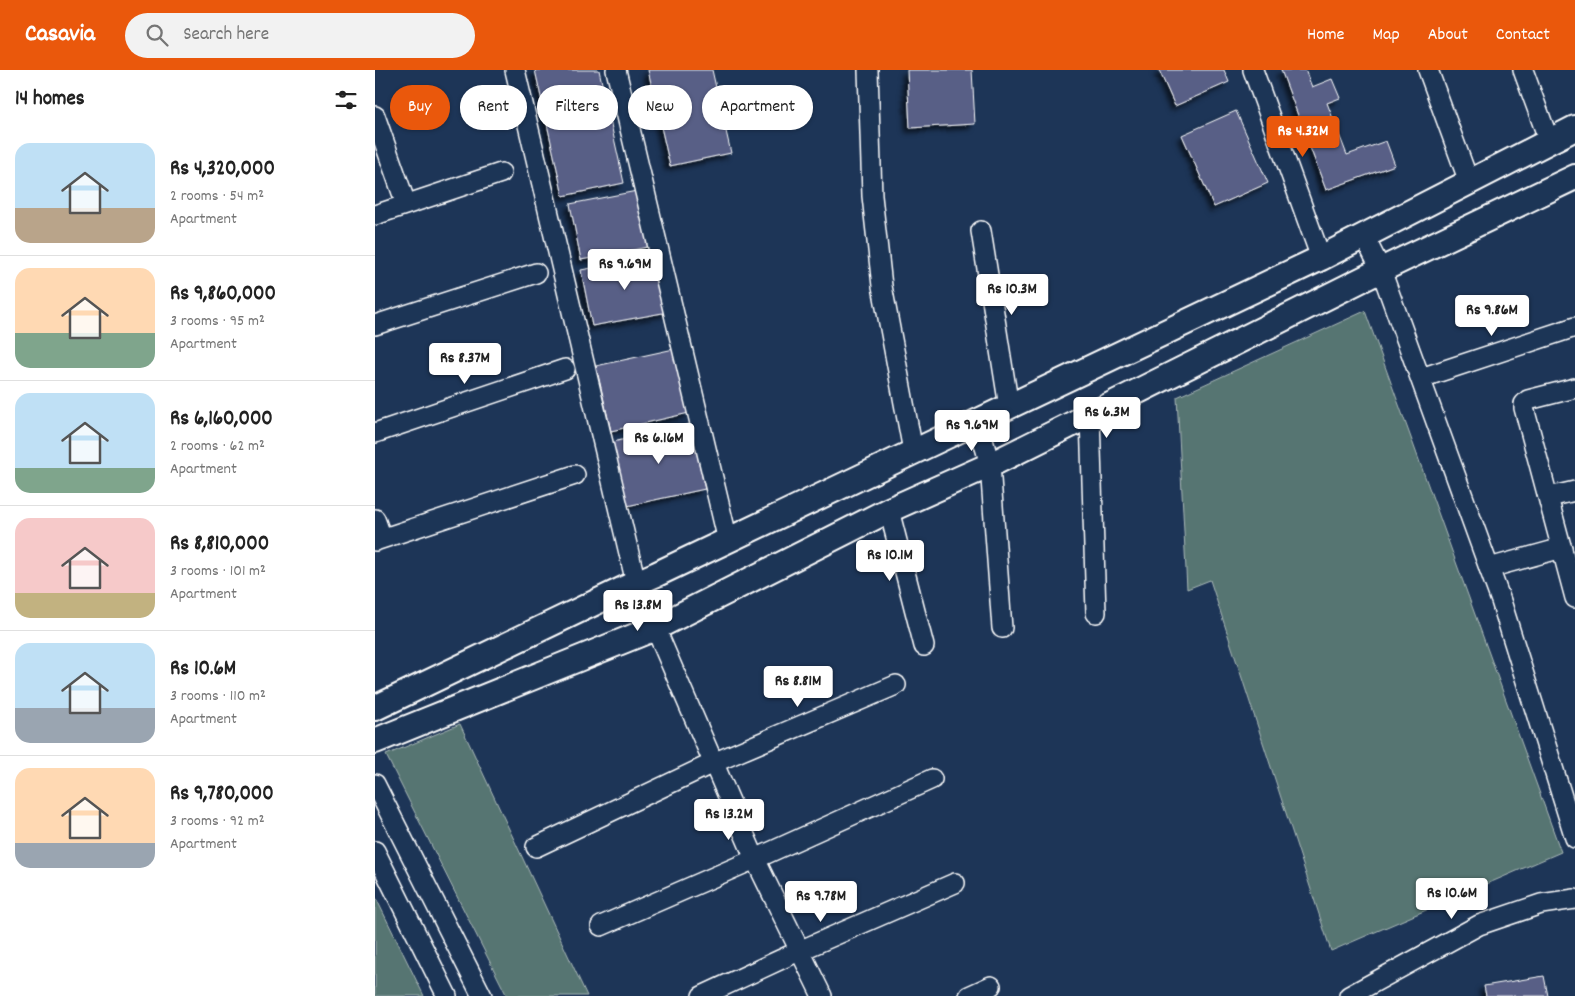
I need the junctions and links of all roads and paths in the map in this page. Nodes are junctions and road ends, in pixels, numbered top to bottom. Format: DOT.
graph roads {
  1 [pos="515,70"];
  2 [pos="617,70"];
  3 [pos="868,70"];
  4 [pos="1253,70"];
  5 [pos="1429,70"];
  6 [pos="1523,70"];
  7 [pos="375,116"];
  8 [pos="1575,128"];
  9 [pos="1549,142"];
  10 [pos="501,173"];
  11 [pos="1575,177"];
  12 [pos="1469,182"];
  13 [pos="405,204"];
  14 [pos="375,214"];
  15 [pos="981,231"];
  16 [pos="1364,236"];
  17 [pos="1321,258"];
  18 [pos="1381,270"];
  19 [pos="536,273"];
  20 [pos="375,326"];
  21 [pos="1575,327"];
  22 [pos="565,369"];
  23 [pos="1421,378"];
  24 [pos="1575,388"];
  25 [pos="1009,407"];
  26 [pos="1090,416"];
  27 [pos="978,422"];
  28 [pos="375,433"];
  29 [pos="913,451"];
  30 [pos="990,465"];
  31 [pos="575,474"];
  32 [pos="1575,491"];
  33 [pos="1549,497"];
  34 [pos="889,510"];
  35 [pos="375,519"];
  36 [pos="379,539"];
  37 [pos="728,541"];
  38 [pos="1562,548"];
  39 [pos="1489,568"];
  40 [pos="636,583"];
  41 [pos="1575,598"];
  42 [pos="1096,613"];
  43 [pos="655,628"];
  44 [pos="1002,628"];
  45 [pos="924,646"];
  46 [pos="896,685"];
  47 [pos="375,708"];
  48 [pos="375,741"];
  49 [pos="713,763"];
  50 [pos="932,779"];
  51 [pos="375,784"];
  52 [pos="1575,838"];
  53 [pos="536,847"];
  54 [pos="375,852"];
  55 [pos="755,859"];
  56 [pos="955,883"];
  57 [pos="1575,899"];
  58 [pos="601,926"];
  59 [pos="799,950"];
  60 [pos="991,986"];
  61 [pos="447,996"];
  62 [pos="482,996"];
  63 [pos="702,996"];
  64 [pos="821,996"];
  65 [pos="969,996"];
  66 [pos="1349,996"];
  1 -- 40 [label="street"];
  2 -- 37 [label="street"];
  3 -- 29 [label="street"];
  4 -- 17 [label="street"];
  5 -- 12 [label="street"];
  6 -- 9 [label="street"];
  7 -- 13 [label="street"];
  8 -- 9 [label="street"];
  9 -- 12 [label="street"];
  10 -- 13 [label="street"];
  11 -- 18 [label="street"];
  12 -- 16 [label="street"];
  13 -- 14 [label="street"];
  15 -- 25 [label="street"];
  16 -- 17 [label="street"];
  16 -- 18 [label="street"];
  17 -- 25 [label="street"];
  18 -- 23 [label="street"];
  18 -- 26 [label="street"];
  19 -- 20 [label="street"];
  21 -- 23 [label="street"];
  22 -- 28 [label="street"];
  23 -- 39 [label="street"];
  24 -- 33 [label="street"];
  25 -- 27 [label="street"];
  26 -- 30 [label="street"];
  26 -- 42 [label="street"];
  27 -- 29 [label="street"];
  27 -- 30 [label="street"];
  29 -- 37 [label="street"];
  30 -- 34 [label="street"];
  30 -- 44 [label="street"];
  31 -- 36 [label="street"];
  32 -- 33 [label="street"];
  33 -- 38 [label="street"];
  34 -- 43 [label="street"];
  34 -- 45 [label="street"];
  35 -- 36 [label="street"];
  37 -- 40 [label="street"];
  38 -- 39 [label="street"];
  38 -- 41 [label="street"];
  39 -- 52 [label="street"];
  40 -- 43 [label="street"];
  40 -- 47 [label="street"];
  43 -- 48 [label="street"];
  43 -- 49 [label="street"];
  46 -- 49 [label="street"];
  49 -- 53 [label="street"];
  49 -- 55 [label="street"];
  50 -- 55 [label="street"];
  51 -- 62 [label="street"];
  54 -- 61 [label="street"];
  55 -- 58 [label="street"];
  55 -- 59 [label="street"];
  56 -- 59 [label="street"];
  57 -- 66 [label="street"];
  59 -- 63 [label="street"];
  59 -- 64 [label="street"];
  60 -- 65 [label="street"];
}
